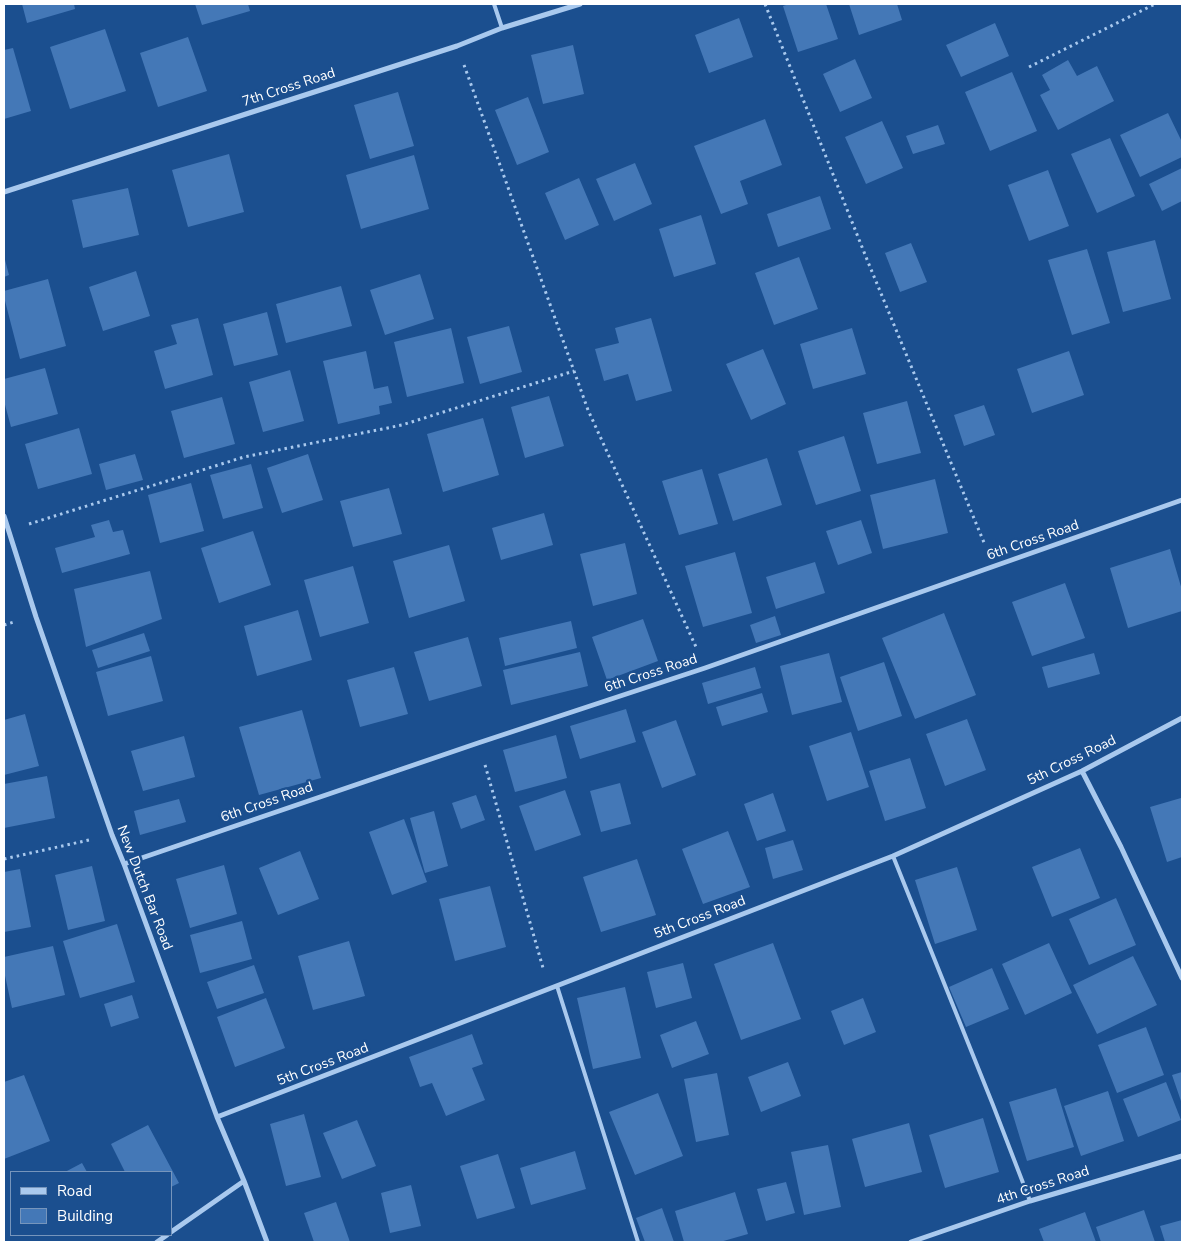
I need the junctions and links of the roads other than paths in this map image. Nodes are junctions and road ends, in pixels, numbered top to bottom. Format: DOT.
graph roads {
  1 [pos="494,4"];
  2 [pos="580,4"];
  3 [pos="502,28"];
  4 [pos="4,192"];
  5 [pos="1182,500"];
  6 [pos="4,516"];
  7 [pos="1182,718"];
  8 [pos="1082,771"];
  9 [pos="893,856"];
  10 [pos="124,864"];
  11 [pos="1182,978"];
  12 [pos="557,986"];
  13 [pos="217,1117"];
  14 [pos="1182,1156"];
  15 [pos="244,1181"];
  16 [pos="1030,1201"];
  17 [pos="172,1231"];
  18 [pos="267,1242"];
  19 [pos="638,1242"];
  20 [pos="911,1242"];
  1 -- 3 [label="lane"];
  2 -- 3 [label="street, 7th Cross Road"];
  3 -- 4 [label="street, 7th Cross Road"];
  5 -- 10 [label="street, 6th Cross Road"];
  6 -- 10 [label="street, New Dutch Bar Road"];
  7 -- 8 [label="street, 5th Cross Road"];
  8 -- 9 [label="street, 5th Cross Road"];
  8 -- 11 [label="street"];
  9 -- 12 [label="street, 5th Cross Road"];
  9 -- 16 [label="lane"];
  10 -- 13 [label="street, New Dutch Bar Road"];
  12 -- 13 [label="street, 5th Cross Road"];
  12 -- 19 [label="lane"];
  13 -- 15 [label="street, New Dutch Bar Road"];
  14 -- 16 [label="street, 4th Cross Road"];
  15 -- 17 [label="street"];
  15 -- 18 [label="street, New Dutch Bar Road"];
  16 -- 20 [label="street, 4th Cross Road"];
}
